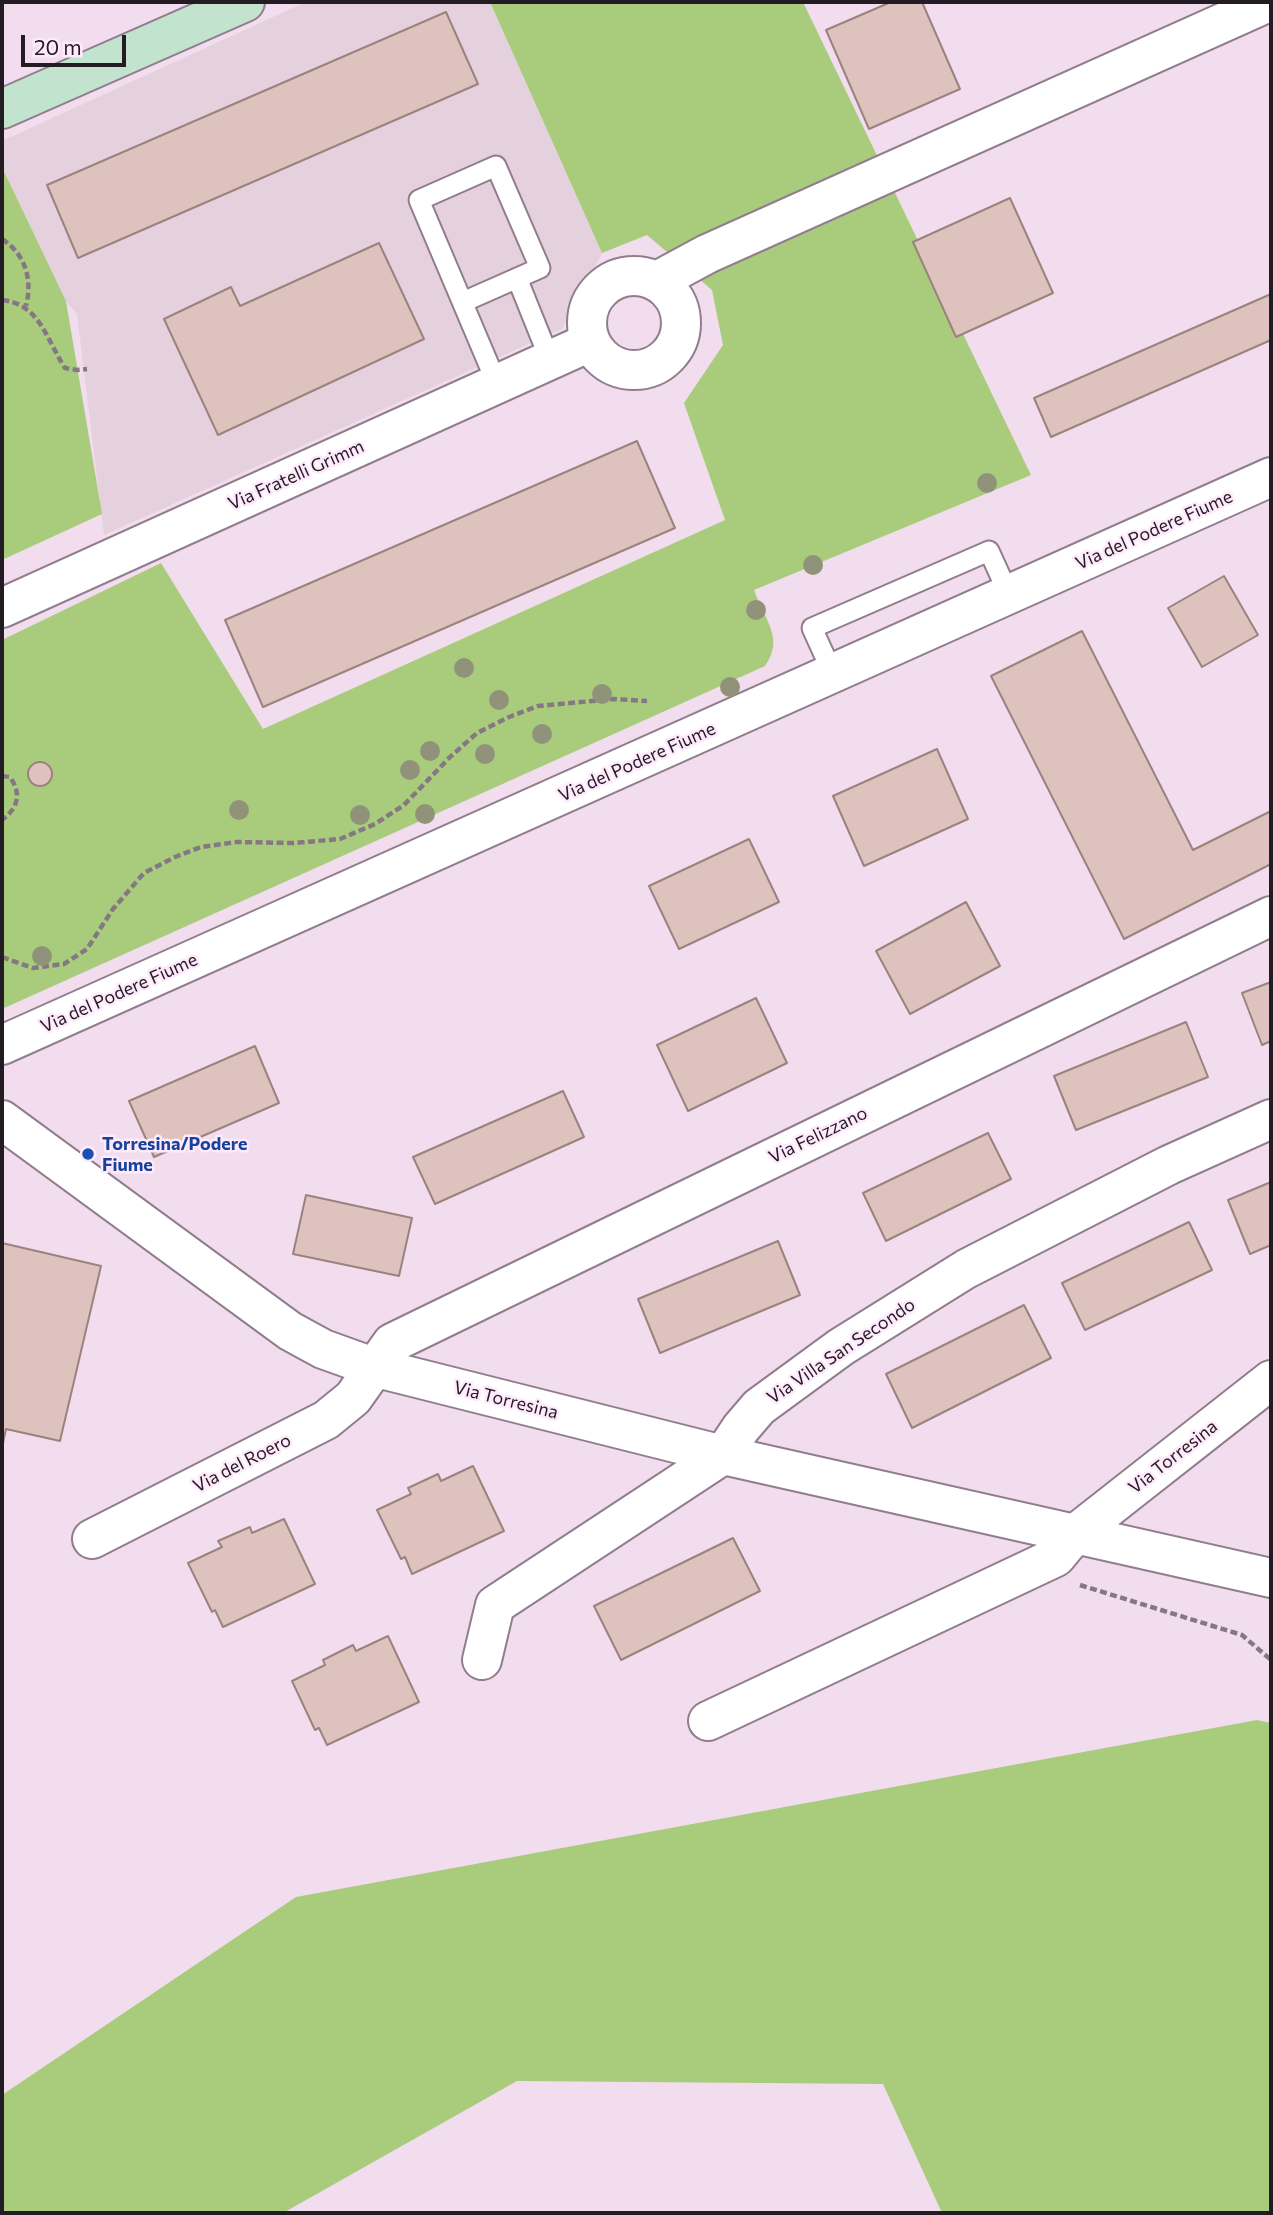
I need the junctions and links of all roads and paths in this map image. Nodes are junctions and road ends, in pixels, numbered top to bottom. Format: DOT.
graph roads {
  1 [pos="245,2"];
  2 [pos="1269,2"];
  3 [pos="2,109"];
  4 [pos="2,239"];
  5 [pos="517,278"];
  6 [pos="657,281"];
  7 [pos="2,300"];
  8 [pos="463,302"];
  9 [pos="26,306"];
  10 [pos="590,342"];
  11 [pos="550,360"];
  12 [pos="87,369"];
  13 [pos="497,384"];
  14 [pos="1271,477"];
  15 [pos="1009,595"];
  16 [pos="2,608"];
  17 [pos="832,674"];
  18 [pos="647,701"];
  19 [pos="2,776"];
  20 [pos="2,820"];
  21 [pos="1271,916"];
  22 [pos="2,957"];
  23 [pos="2,1045"];
  24 [pos="1271,1119"];
  25 [pos="2,1120"];
  26 [pos="373,1367"];
  27 [pos="1271,1380"];
  28 [pos="723,1455"];
  29 [pos="92,1539"];
  30 [pos="1065,1545"];
  31 [pos="1271,1578"];
  32 [pos="482,1660"];
  33 [pos="1271,1660"];
  34 [pos="708,1721"];
  1 -- 3 [label="street"];
  2 -- 6 [label="street"];
  4 -- 9 [label="path"];
  5 -- 8 [label="lane"];
  5 -- 8 [label="lane"];
  5 -- 11 [label="lane"];
  6 -- 10 [label="street"];
  6 -- 10 [label="street"];
  7 -- 9 [label="path"];
  8 -- 13 [label="lane"];
  9 -- 12 [label="path"];
  10 -- 11 [label="street, Via Fratelli Grimm"];
  11 -- 13 [label="street, Via Fratelli Grimm"];
  13 -- 16 [label="street, Via Fratelli Grimm"];
  14 -- 15 [label="street, Via del Podere Fiume"];
  15 -- 17 [label="street, Via del Podere Fiume"];
  15 -- 17 [label="lane"];
  17 -- 23 [label="street, Via del Podere Fiume"];
  18 -- 22 [label="path"];
  19 -- 20 [label="path"];
  21 -- 26 [label="street, Via Felizzano"];
  24 -- 28 [label="street, Via Villa San Secondo"];
  25 -- 26 [label="street, Via Torresina"];
  26 -- 28 [label="street, Via Torresina"];
  26 -- 29 [label="street, Via del Roero"];
  27 -- 30 [label="street, Via Torresina"];
  28 -- 30 [label="street, Via Torresina"];
  28 -- 32 [label="street, Via Villa San Secondo"];
  30 -- 31 [label="street, Via Torresina"];
  30 -- 33 [label="path"];
  30 -- 34 [label="street, Via Torresina"];
}
